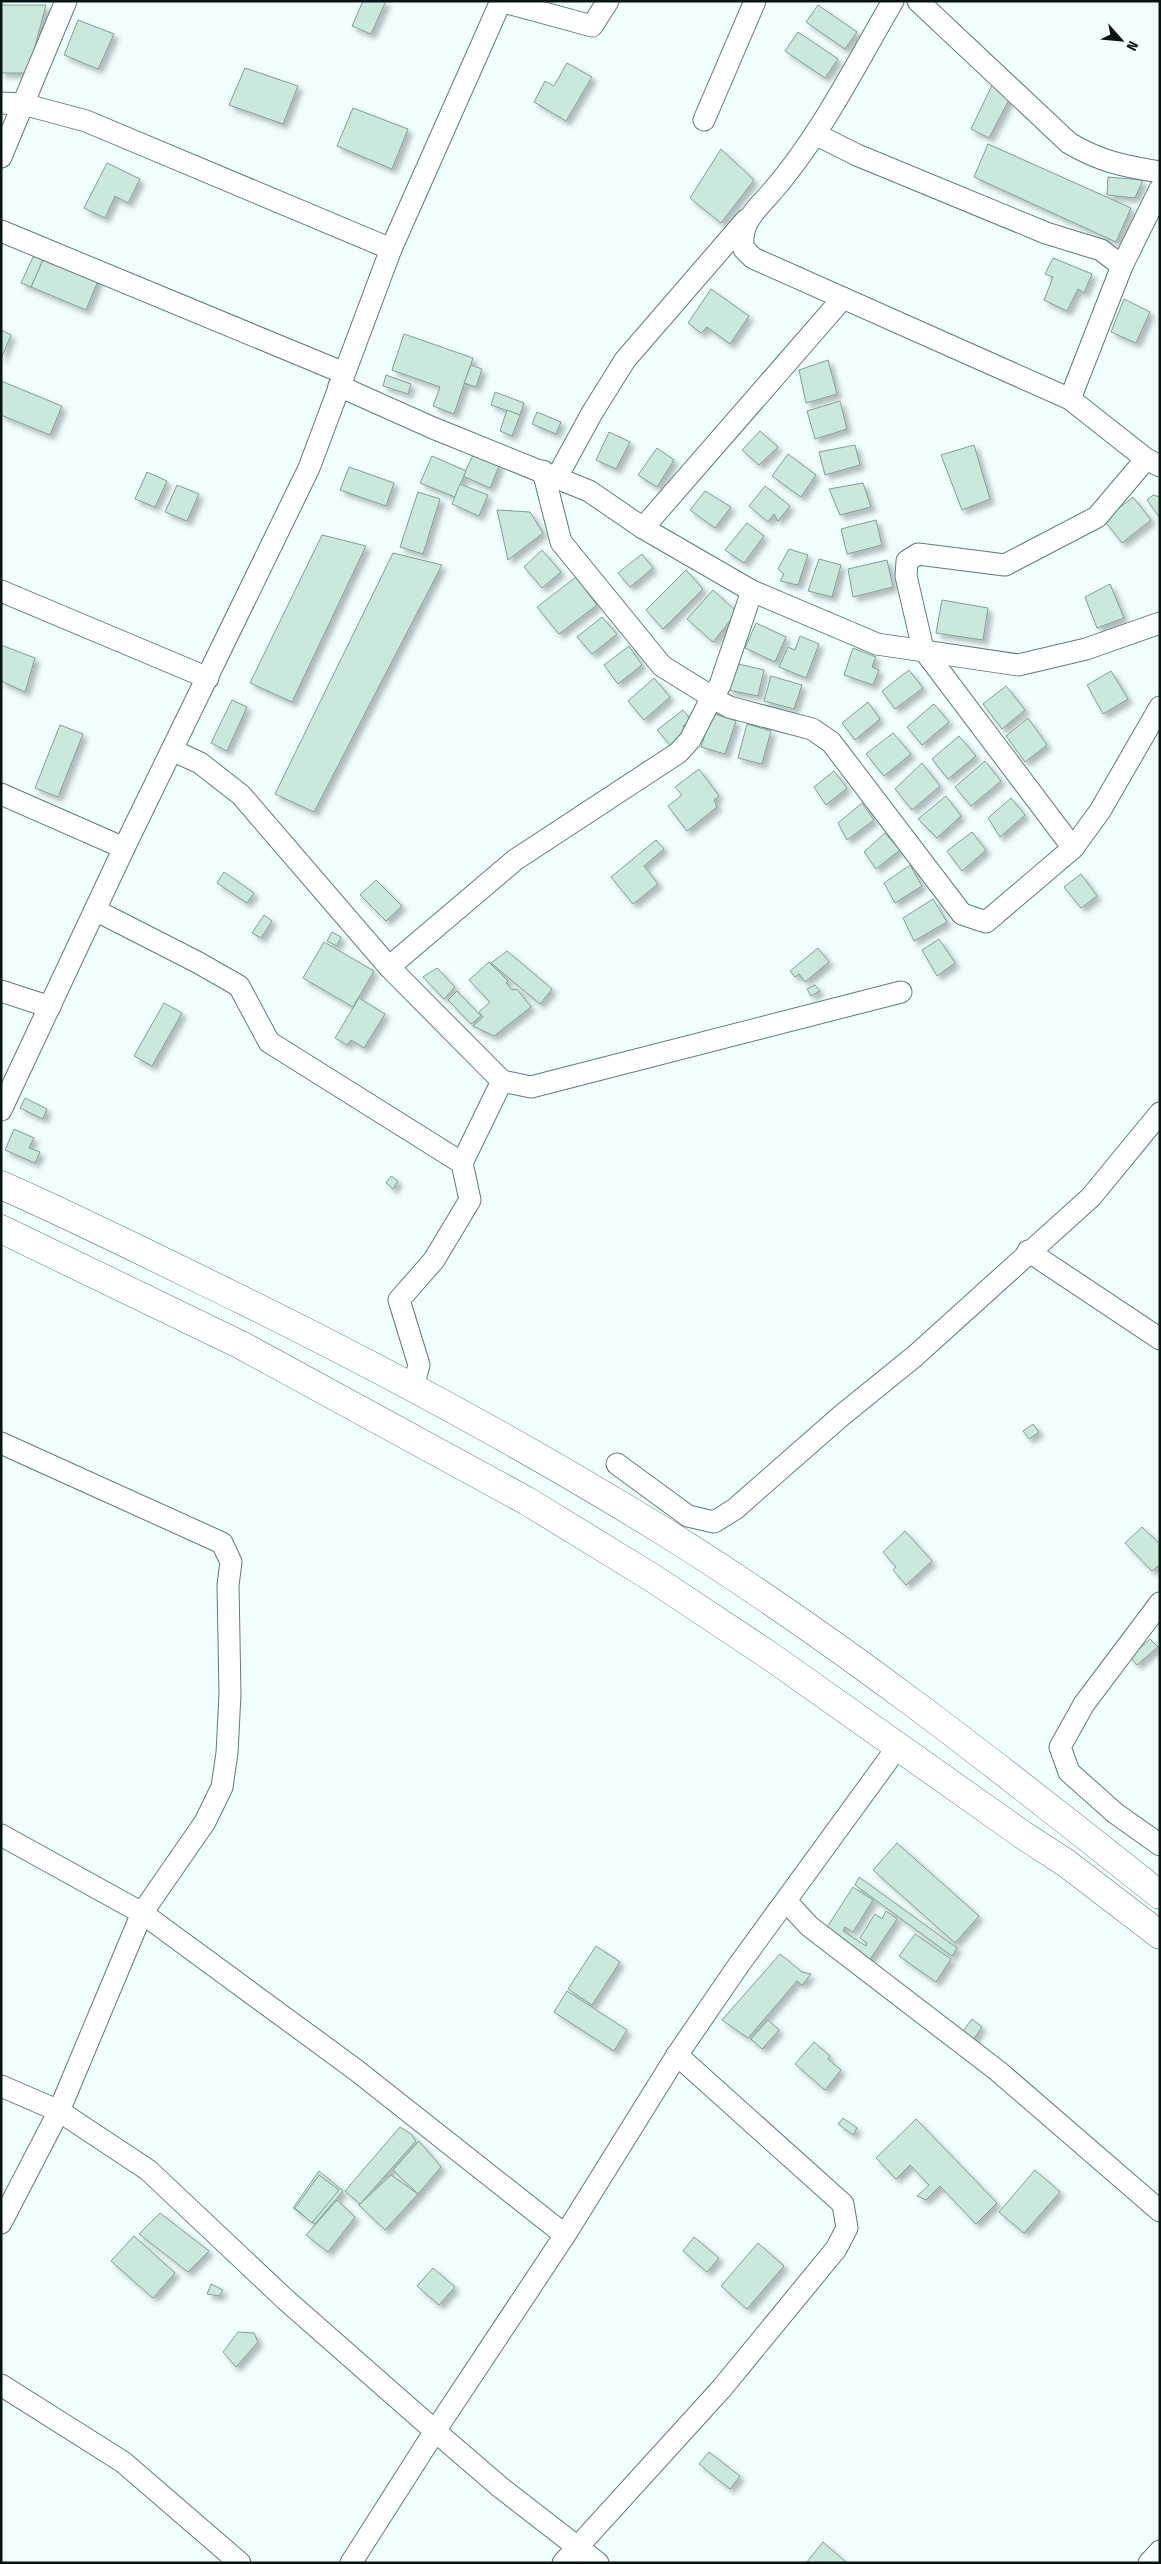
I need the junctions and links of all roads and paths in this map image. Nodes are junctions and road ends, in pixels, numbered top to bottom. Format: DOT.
graph roads {
  1 [pos="66,1"];
  2 [pos="500,1"];
  3 [pos="608,1"];
  4 [pos="755,1"];
  5 [pos="893,1"];
  6 [pos="918,1"];
  7 [pos="1,103"];
  8 [pos="23,104"];
  9 [pos="704,120"];
  10 [pos="815,134"];
  11 [pos="1,158"];
  12 [pos="1160,172"];
  13 [pos="1160,190"];
  14 [pos="751,214"];
  15 [pos="1,231"];
  16 [pos="391,249"];
  17 [pos="1122,266"];
  18 [pos="843,298"];
  19 [pos="341,379"];
  20 [pos="1070,399"];
  21 [pos="1153,462"];
  22 [pos="550,474"];
  23 [pos="643,528"];
  24 [pos="1,591"];
  25 [pos="752,591"];
  26 [pos="1160,623"];
  27 [pos="923,649"];
  28 [pos="208,678"];
  29 [pos="712,697"];
  30 [pos="1160,707"];
  31 [pos="172,750"];
  32 [pos="1,794"];
  33 [pos="124,848"];
  34 [pos="1073,848"];
  35 [pos="95,910"];
  36 [pos="389,967"];
  37 [pos="1,991"];
  38 [pos="901,992"];
  39 [pos="50,1007"];
  40 [pos="502,1081"];
  41 [pos="1,1110"];
  42 [pos="1160,1113"];
  43 [pos="462,1163"];
  44 [pos="1,1185"];
  45 [pos="1,1229"];
  46 [pos="1028,1252"];
  47 [pos="1160,1339"];
  48 [pos="413,1387"];
  49 [pos="1,1443"];
  50 [pos="617,1464"];
  51 [pos="1160,1603"];
  52 [pos="899,1745"];
  53 [pos="1,1835"];
  54 [pos="1160,1845"];
  55 [pos="1160,1895"];
  56 [pos="786,1901"];
  57 [pos="142,1913"];
  58 [pos="1160,1935"];
  59 [pos="677,2055"];
  60 [pos="1,2086"];
  61 [pos="60,2111"];
  62 [pos="1160,2211"];
  63 [pos="1,2224"];
  64 [pos="564,2235"];
  65 [pos="1,2385"];
  66 [pos="435,2431"];
  67 [pos="579,2546"];
  68 [pos="1160,2551"];
  69 [pos="240,2563"];
  70 [pos="351,2563"];
  71 [pos="563,2563"];
  72 [pos="598,2563"];
  73 [pos="1149,2563"];
  1 -- 8 [label="street"];
  2 -- 3 [label="street"];
  2 -- 16 [label="street"];
  4 -- 9 [label="street"];
  5 -- 10 [label="street"];
  6 -- 12 [label="street"];
  7 -- 8 [label="street"];
  8 -- 11 [label="street"];
  8 -- 16 [label="street"];
  10 -- 14 [label="street"];
  10 -- 17 [label="street"];
  13 -- 17 [label="street"];
  14 -- 18 [label="street"];
  14 -- 22 [label="street"];
  15 -- 19 [label="street"];
  16 -- 19 [label="street"];
  17 -- 20 [label="street"];
  18 -- 20 [label="street"];
  18 -- 23 [label="street"];
  19 -- 22 [label="street"];
  19 -- 28 [label="street"];
  20 -- 21 [label="street"];
  21 -- 27 [label="street"];
  22 -- 23 [label="street"];
  22 -- 29 [label="street"];
  23 -- 25 [label="street"];
  24 -- 28 [label="street"];
  25 -- 27 [label="street"];
  25 -- 29 [label="street"];
  26 -- 27 [label="street"];
  27 -- 34 [label="street"];
  28 -- 31 [label="street"];
  29 -- 34 [label="street"];
  29 -- 36 [label="street"];
  30 -- 34 [label="street"];
  31 -- 33 [label="street"];
  31 -- 36 [label="street"];
  32 -- 33 [label="street"];
  33 -- 35 [label="street"];
  35 -- 39 [label="street"];
  35 -- 43 [label="street"];
  36 -- 40 [label="street"];
  37 -- 39 [label="street"];
  38 -- 40 [label="street"];
  39 -- 41 [label="street"];
  40 -- 43 [label="street"];
  42 -- 46 [label="street"];
  43 -- 48 [label="street"];
  44 -- 48 [label="main road"];
  45 -- 52 [label="main road"];
  46 -- 47 [label="street"];
  46 -- 50 [label="street"];
  48 -- 55 [label="main road"];
  49 -- 57 [label="street"];
  51 -- 54 [label="street"];
  52 -- 56 [label="street"];
  52 -- 58 [label="main road"];
  53 -- 57 [label="street"];
  56 -- 59 [label="street"];
  56 -- 62 [label="street"];
  57 -- 61 [label="street"];
  57 -- 64 [label="street"];
  59 -- 64 [label="street"];
  59 -- 67 [label="street"];
  60 -- 61 [label="street"];
  61 -- 63 [label="street"];
  61 -- 66 [label="street"];
  64 -- 66 [label="street"];
  65 -- 69 [label="street"];
  66 -- 67 [label="street"];
  66 -- 70 [label="street"];
  67 -- 71 [label="street"];
  67 -- 72 [label="street"];
  68 -- 73 [label="street"];
}
